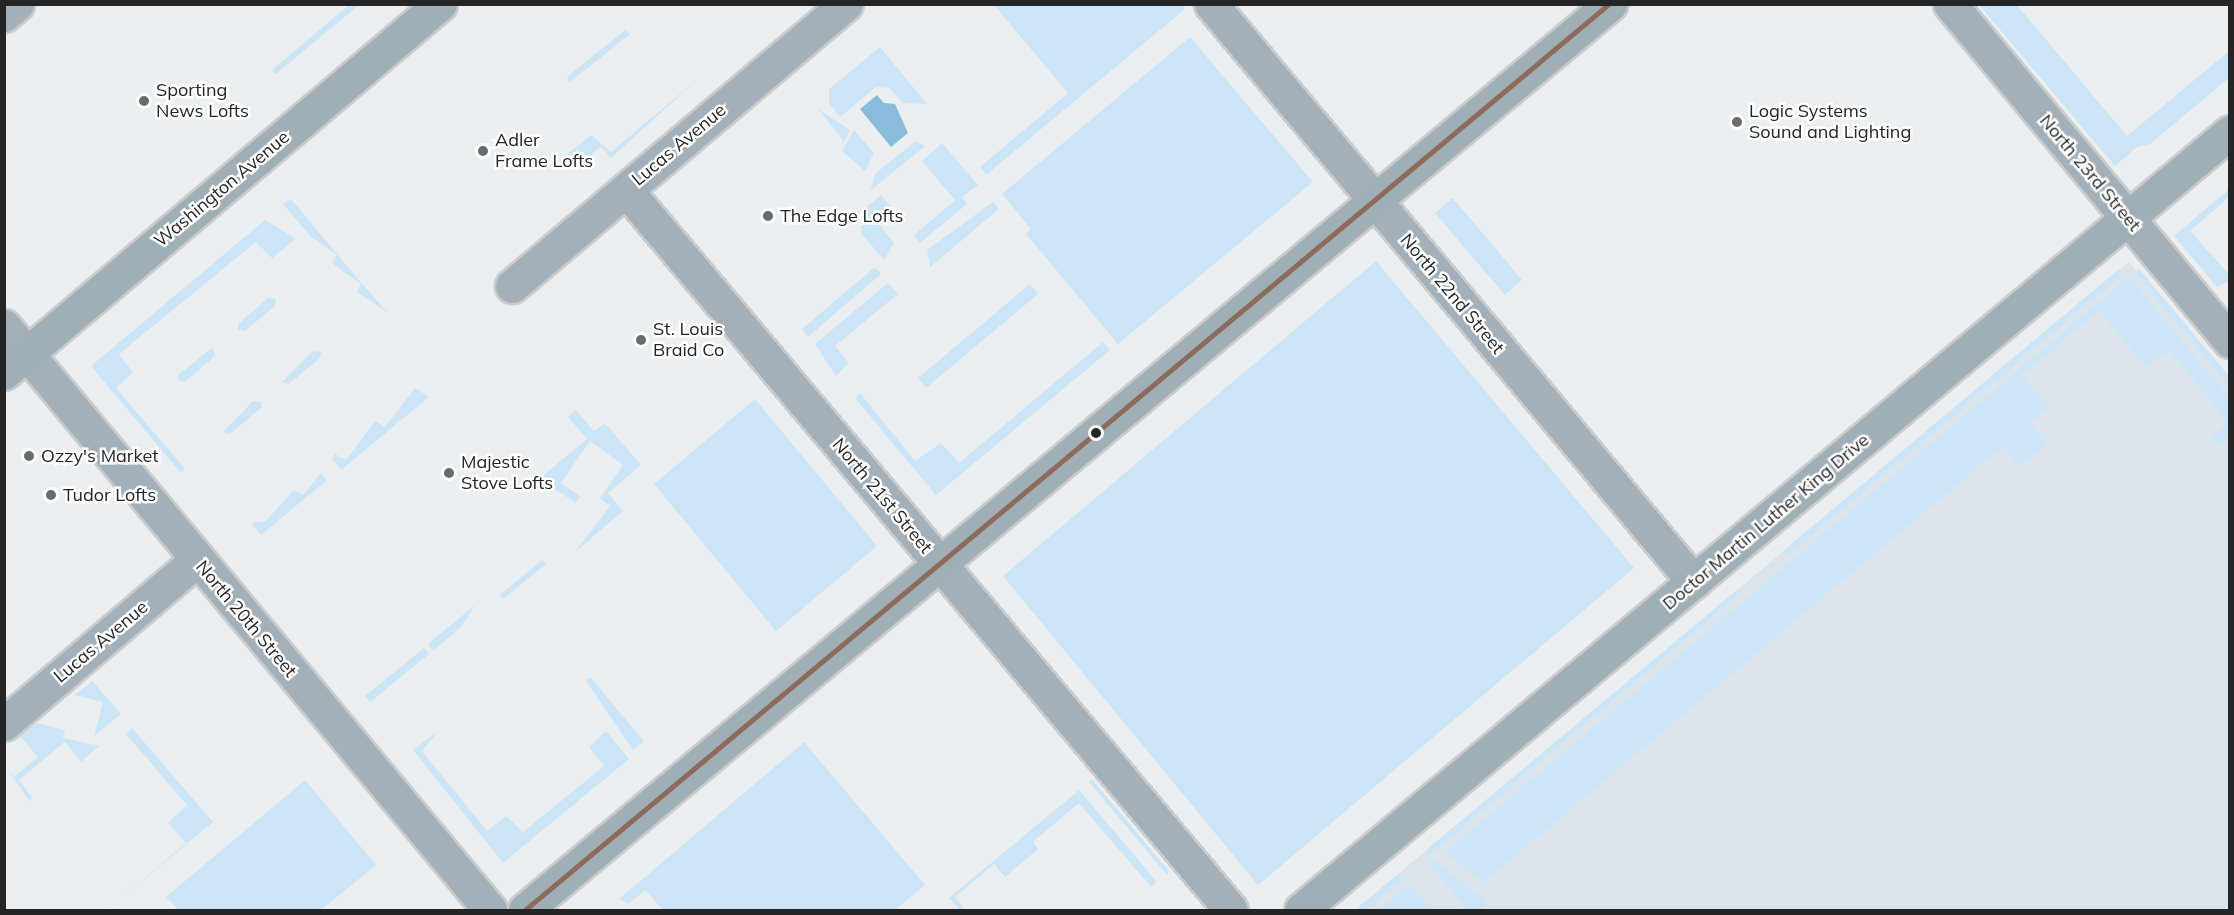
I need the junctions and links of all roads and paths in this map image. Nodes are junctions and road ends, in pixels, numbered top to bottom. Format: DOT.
graph roads {
  1 [pos="17,4"];
  2 [pos="846,4"];
  3 [pos="1210,4"];
  4 [pos="1610,4"];
  5 [pos="1950,4"];
  6 [pos="423,10"];
  7 [pos="4,15"];
  8 [pos="2229,132"];
  9 [pos="626,190"];
  10 [pos="1375,202"];
  11 [pos="2127,218"];
  12 [pos="512,286"];
  13 [pos="4,326"];
  14 [pos="2229,342"];
  15 [pos="16,363"];
  16 [pos="197,560"];
  17 [pos="941,567"];
  18 [pos="1694,582"];
  19 [pos="4,724"];
  20 [pos="490,910"];
  21 [pos="525,910"];
  22 [pos="1230,910"];
  23 [pos="1301,910"];
  1 -- 7 [label="street"];
  2 -- 9 [label="street, Lucas Avenue"];
  3 -- 10 [label="street, North 22nd Street"];
  4 -- 10 [label="main road"];
  5 -- 11 [label="street, North 23rd Street"];
  6 -- 15 [label="main road, Washington Avenue"];
  8 -- 11 [label="main road, Doctor Martin Luther King Drive"];
  9 -- 12 [label="street, Lucas Avenue"];
  9 -- 17 [label="street, North 21st Street"];
  10 -- 17 [label="main road"];
  10 -- 18 [label="street, North 22nd Street"];
  11 -- 14 [label="street, North 23rd Street"];
  11 -- 18 [label="main road, Doctor Martin Luther King Drive"];
  13 -- 15 [label="street, North 20th Street"];
  15 -- 16 [label="street, North 20th Street"];
  16 -- 19 [label="street, Lucas Avenue"];
  16 -- 20 [label="street, North 20th Street"];
  17 -- 21 [label="main road"];
  17 -- 22 [label="street, North 21st Street"];
  18 -- 23 [label="main road, Doctor Martin Luther King Drive"];
}
